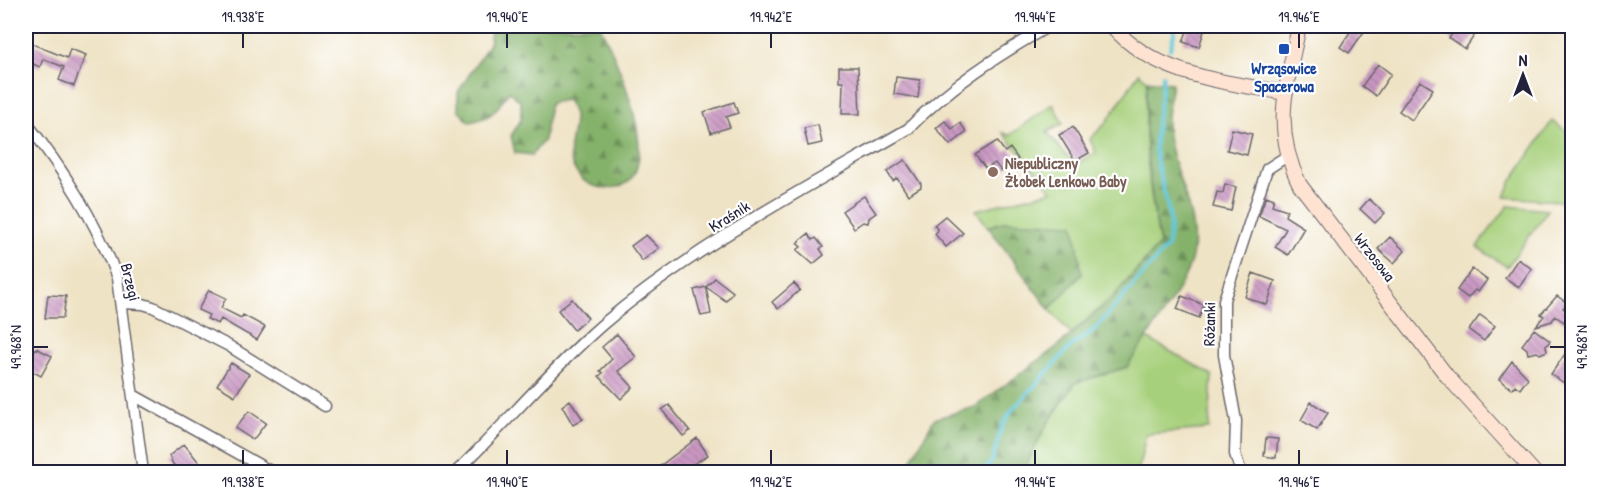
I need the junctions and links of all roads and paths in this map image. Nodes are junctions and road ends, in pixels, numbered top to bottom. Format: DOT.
graph roads {
  1 [pos="1049,26"];
  2 [pos="1113,26"];
  3 [pos="1299,26"];
  4 [pos="1286,93"];
  5 [pos="26,123"];
  6 [pos="1287,156"];
  7 [pos="122,303"];
  8 [pos="135,396"];
  9 [pos="325,406"];
  10 [pos="143,472"];
  11 [pos="272,472"];
  12 [pos="456,472"];
  13 [pos="1241,472"];
  14 [pos="1534,472"];
  1 -- 12 [label="street, Kraśnik"];
  2 -- 4 [label="street"];
  3 -- 4 [label="street, Wrzosowa"];
  4 -- 6 [label="street, Wrzosowa"];
  5 -- 7 [label="street, Brzegi"];
  6 -- 13 [label="street, Różanki"];
  6 -- 14 [label="street, Wrzosowa"];
  7 -- 8 [label="street, Brzegi"];
  7 -- 9 [label="street"];
  8 -- 10 [label="street, Brzegi"];
  8 -- 11 [label="street"];
}
